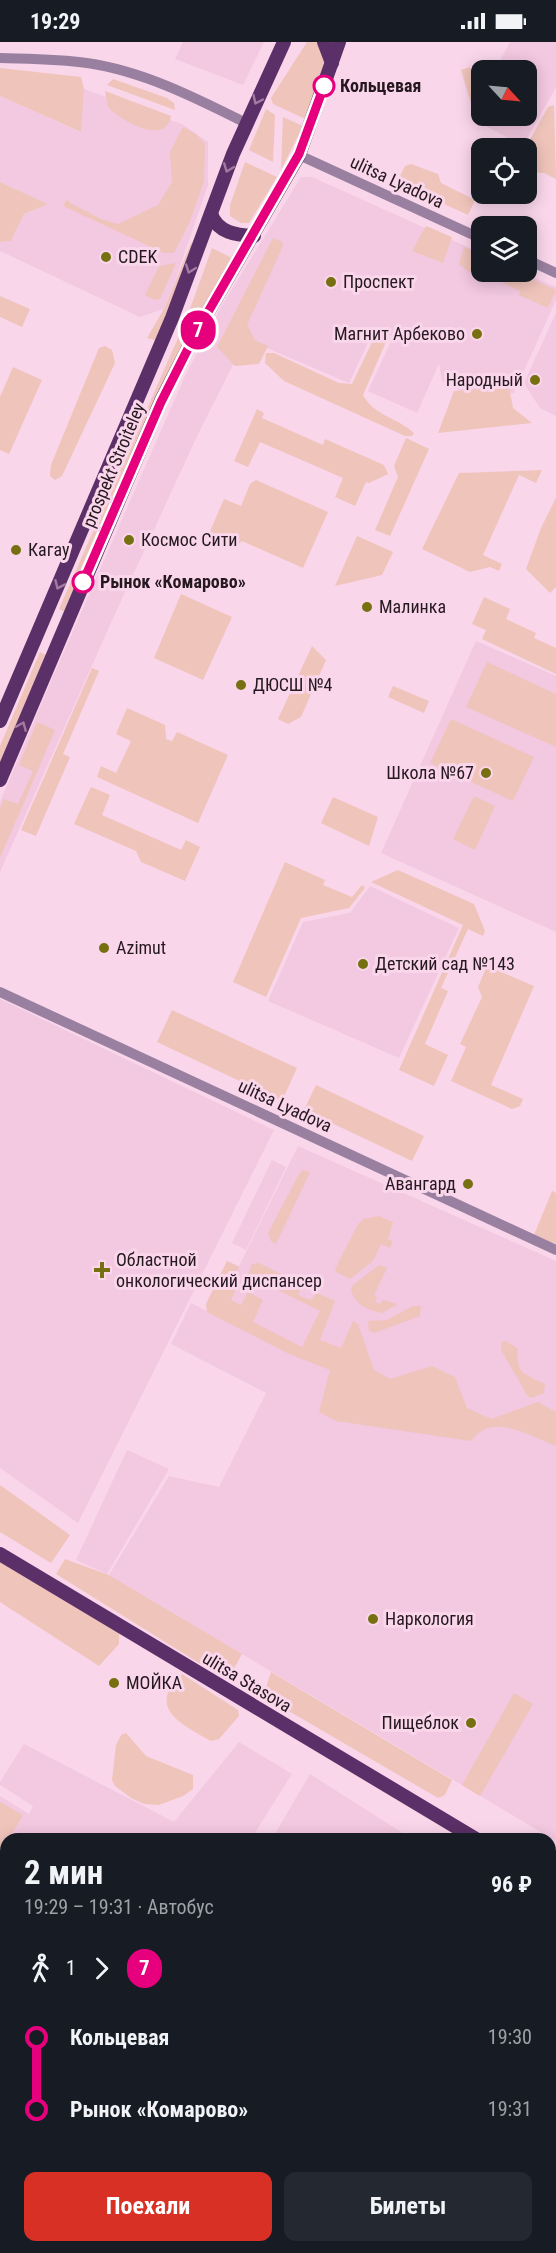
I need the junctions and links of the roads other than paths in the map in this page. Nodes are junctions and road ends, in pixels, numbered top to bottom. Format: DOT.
graph roads {
  1 [pos="290,42"];
  2 [pos="324,42"];
  3 [pos="339,42"];
  4 [pos="282,48"];
  5 [pos="0,58"];
  6 [pos="332,63"];
  7 [pos="246,123"];
  8 [pos="299,154"];
  9 [pos="211,214"];
  10 [pos="471,234"];
  11 [pos="254,236"];
  12 [pos="537,264"];
  13 [pos="556,273"];
  14 [pos="0,721"];
  15 [pos="0,780"];
  16 [pos="0,992"];
  17 [pos="556,1250"];
  18 [pos="0,1554"];
  19 [pos="466,1833"];
  1 -- 4 [label="main road, prospekt Stroiteley"];
  2 -- 6 [label="main road"];
  3 -- 6 [label="main road, prospekt Stroiteley"];
  4 -- 7 [label="main road, prospekt Stroiteley, one-way"];
  5 -- 7 [label="street"];
  6 -- 8 [label="main road, prospekt Stroiteley"];
  7 -- 9 [label="main road, prospekt Stroiteley, one-way"];
  8 -- 10 [label="street, ulitsa Lyadova"];
  8 -- 11 [label="main road, prospekt Stroiteley"];
  9 -- 11 [label="main road"];
  9 -- 14 [label="main road, prospekt Stroiteley, one-way"];
  15 -- 11 [label="main road, prospekt Stroiteley, one-way"];
  12 -- 13 [label="street"];
  16 -- 17 [label="street, ulitsa Lyadova"];
  18 -- 19 [label="main road, ulitsa Stasova"];
}
